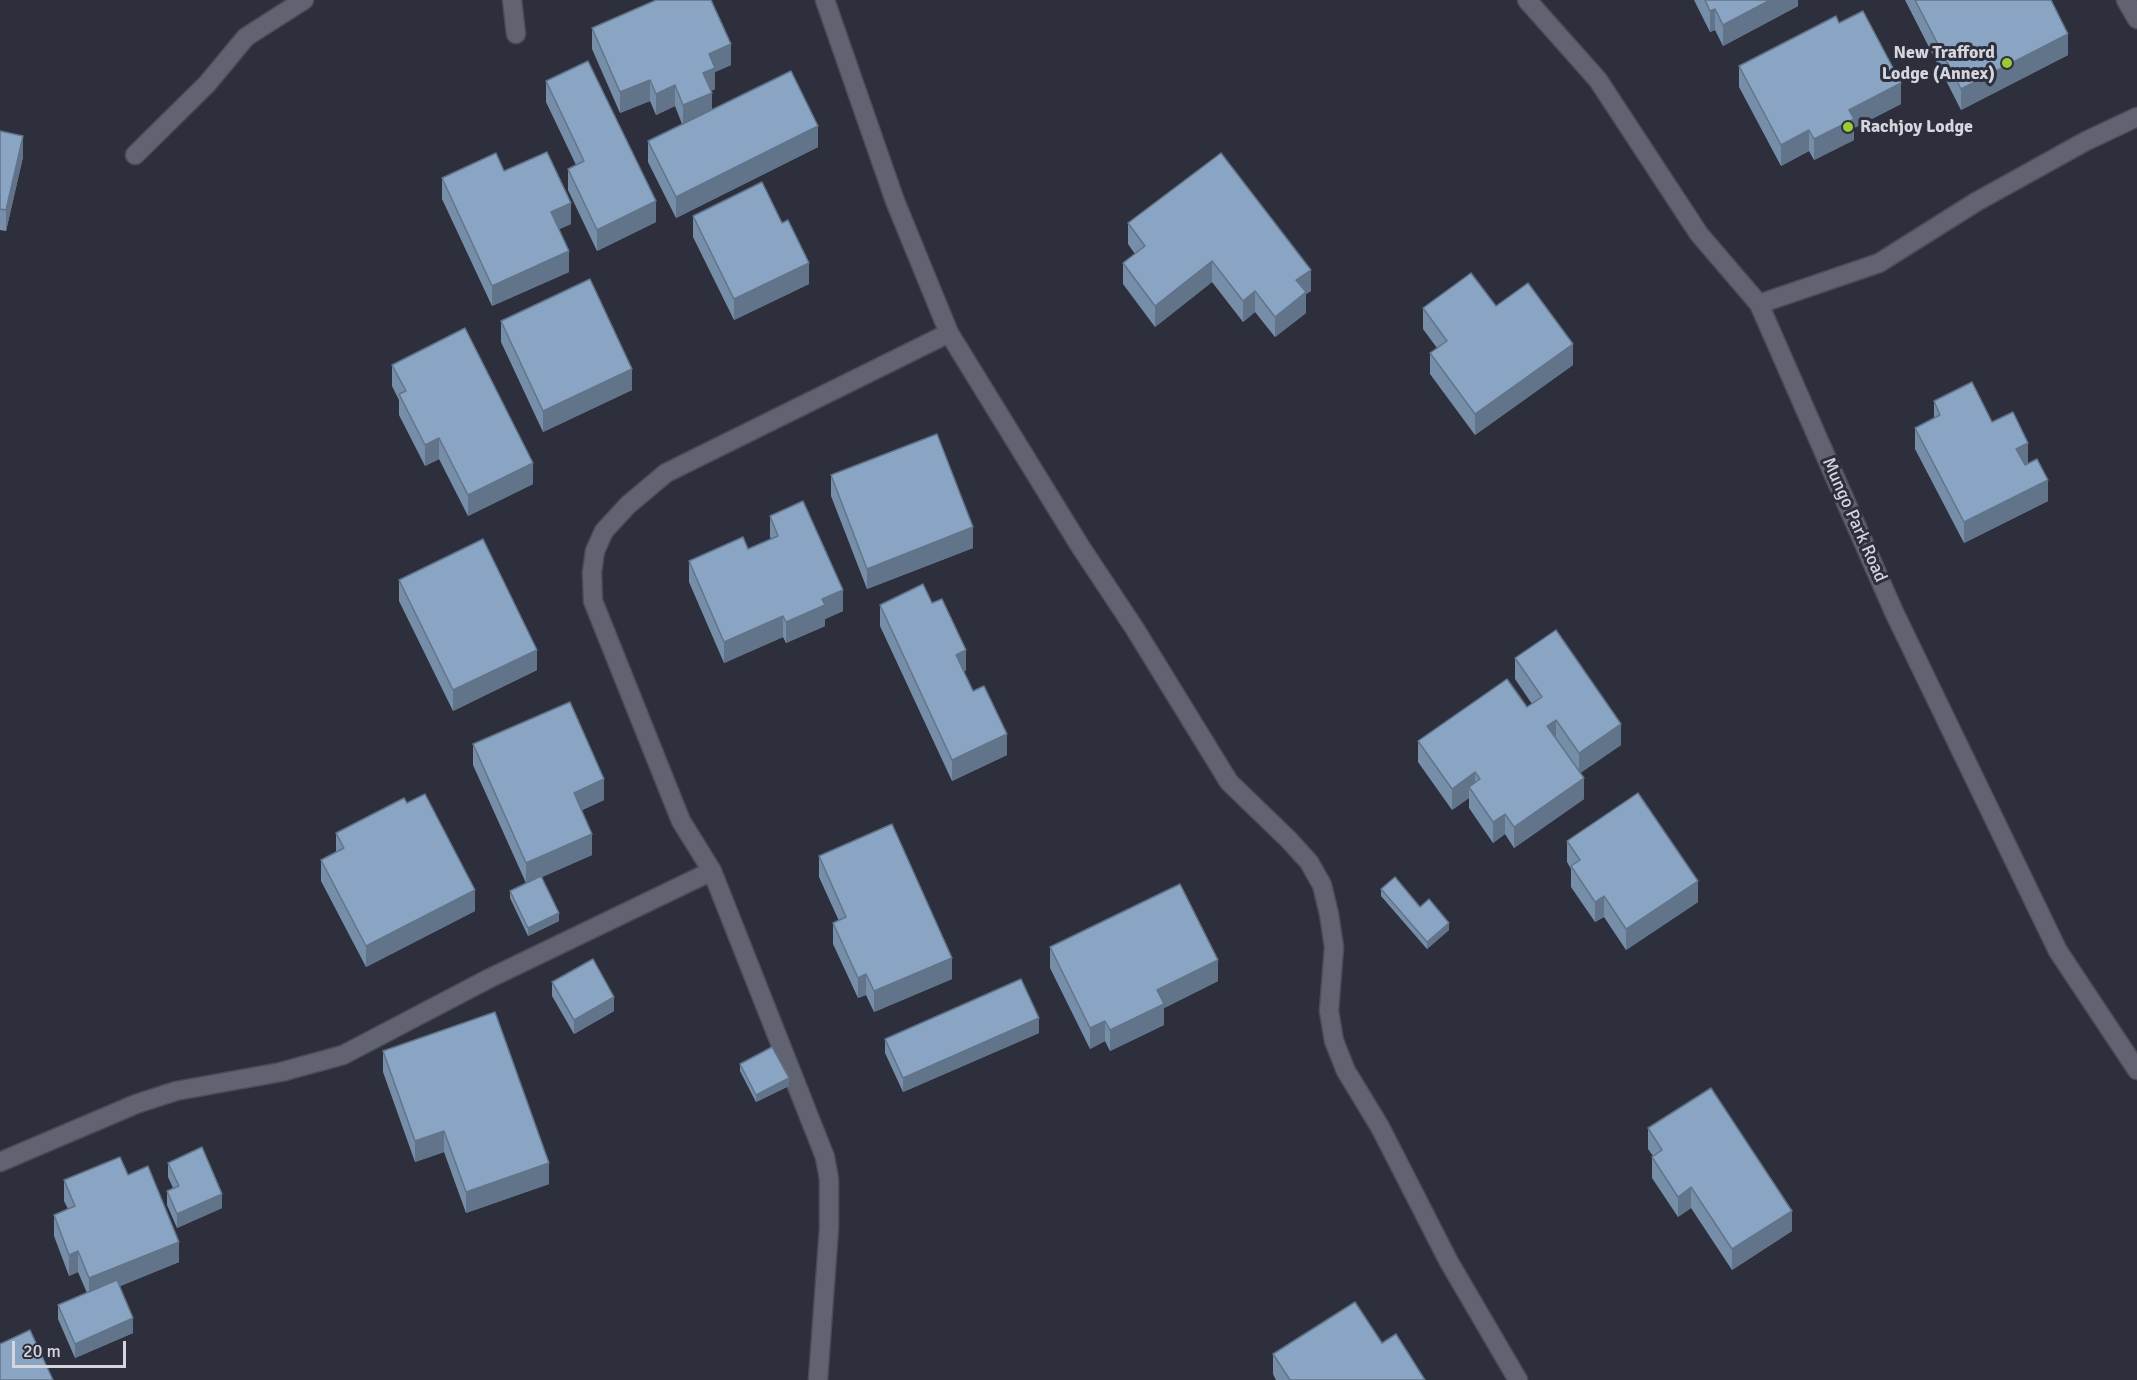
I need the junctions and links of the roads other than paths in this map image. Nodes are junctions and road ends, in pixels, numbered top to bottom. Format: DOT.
graph roads {
  1 [pos="304,0"];
  2 [pos="512,0"];
  3 [pos="825,0"];
  4 [pos="1527,0"];
  5 [pos="2126,0"];
  6 [pos="2137,19"];
  7 [pos="516,34"];
  8 [pos="2137,117"];
  9 [pos="135,155"];
  10 [pos="1759,304"];
  11 [pos="949,333"];
  12 [pos="712,871"];
  13 [pos="2135,1061"];
  14 [pos="0,1162"];
  15 [pos="818,1380"];
  16 [pos="1518,1380"];
  1 -- 9 [label="street"];
  2 -- 7 [label="street"];
  3 -- 11 [label="street"];
  4 -- 10 [label="street, Mungo Park Road"];
  5 -- 6 [label="street"];
  8 -- 10 [label="street"];
  10 -- 13 [label="street, Mungo Park Road"];
  11 -- 12 [label="street"];
  11 -- 16 [label="street"];
  12 -- 14 [label="street"];
  12 -- 15 [label="street"];
}
